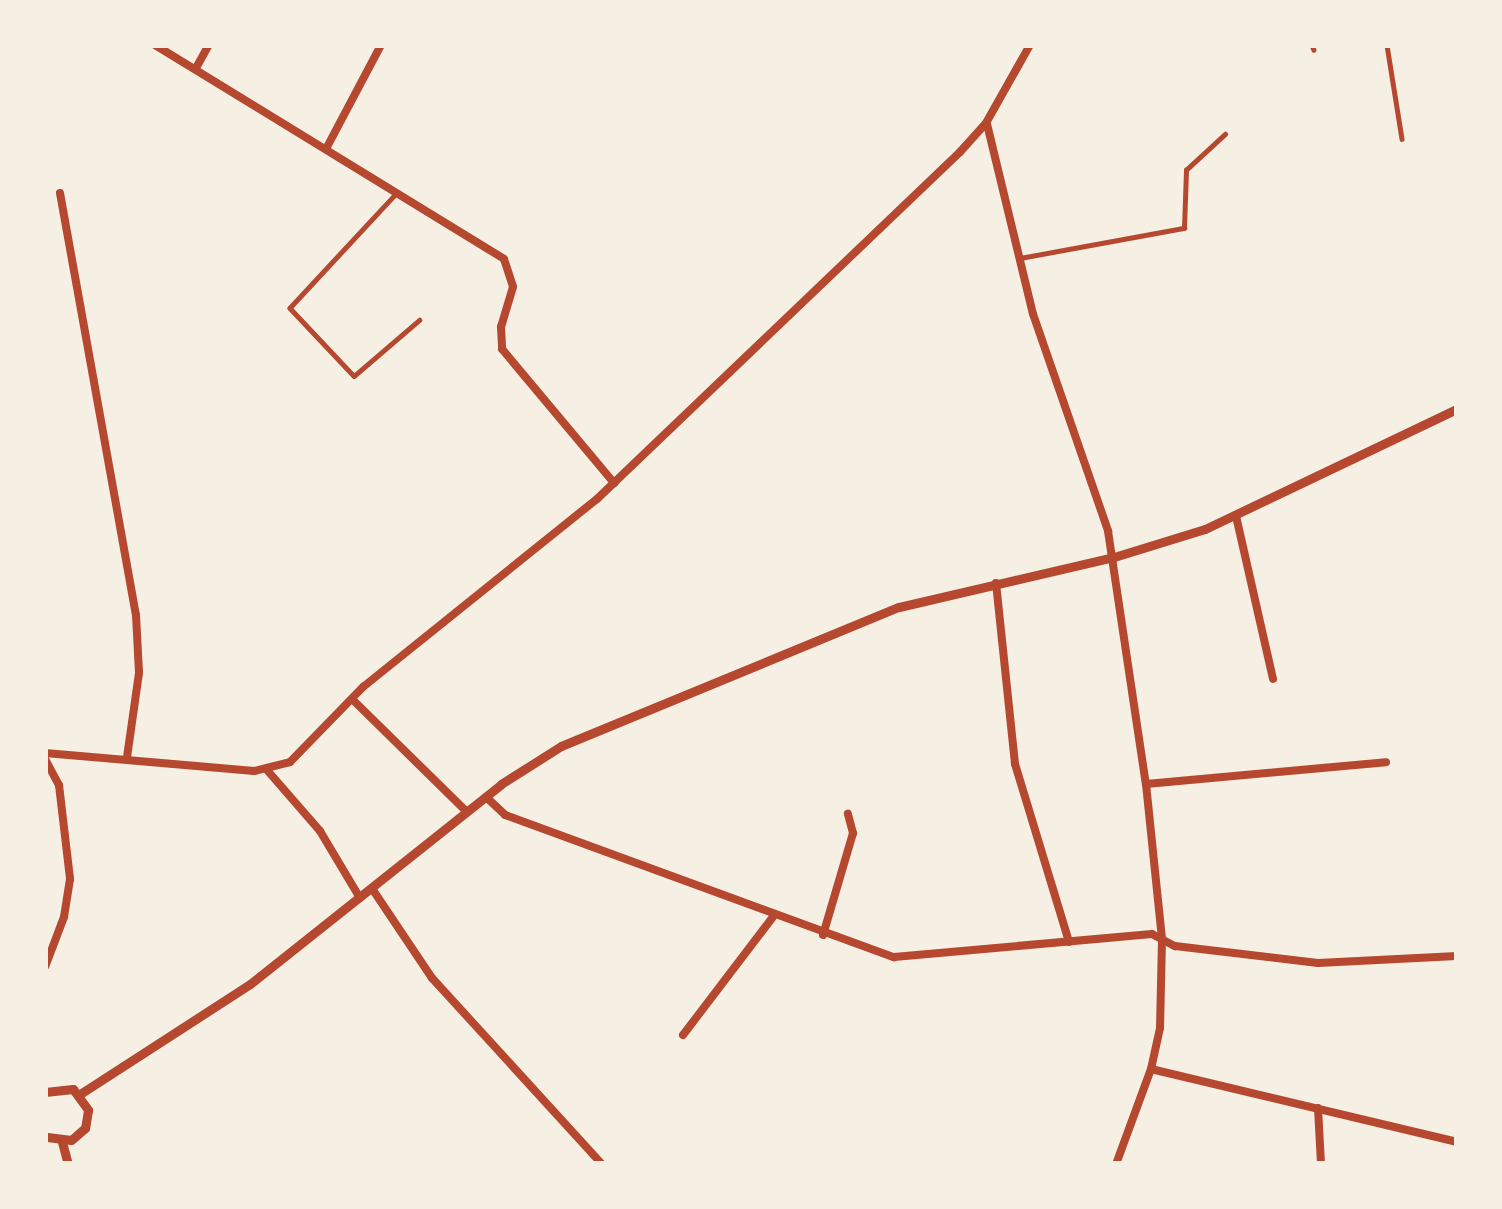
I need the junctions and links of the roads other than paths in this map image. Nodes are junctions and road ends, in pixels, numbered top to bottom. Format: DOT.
graph roads {
  1 [pos="155,45"];
  2 [pos="208,45"];
  3 [pos="381,45"];
  4 [pos="1030,45"];
  5 [pos="1387,45"];
  6 [pos="196,68"];
  7 [pos="986,123"];
  8 [pos="1225,134"];
  9 [pos="1402,139"];
  10 [pos="327,147"];
  11 [pos="397,193"];
  12 [pos="60,194"];
  13 [pos="1020,258"];
  14 [pos="419,320"];
  15 [pos="1457,409"];
  16 [pos="614,483"];
  17 [pos="1236,516"];
  18 [pos="1114,557"];
  19 [pos="995,584"];
  20 [pos="1273,679"];
  21 [pos="353,700"];
  22 [pos="45,756"];
  23 [pos="128,757"];
  24 [pos="1386,762"];
  25 [pos="266,770"];
  26 [pos="1146,784"];
  27 [pos="486,797"];
  28 [pos="468,813"];
  29 [pos="848,814"];
  30 [pos="373,890"];
  31 [pos="361,899"];
  32 [pos="773,917"];
  33 [pos="823,935"];
  34 [pos="1162,940"];
  35 [pos="1069,942"];
  36 [pos="1457,956"];
  37 [pos="45,967"];
  38 [pos="683,1035"];
  39 [pos="1151,1069"];
  40 [pos="46,1088"];
  41 [pos="80,1094"];
  42 [pos="1318,1108"];
  43 [pos="45,1137"];
  44 [pos="62,1142"];
  45 [pos="1457,1142"];
  46 [pos="68,1164"];
  47 [pos="602,1164"];
  48 [pos="1116,1164"];
  49 [pos="1321,1164"];
  1 -- 6 [label="street"];
  2 -- 6 [label="street"];
  3 -- 10 [label="street"];
  4 -- 7 [label="street"];
  5 -- 9 [label="lane"];
  6 -- 10 [label="street"];
  7 -- 13 [label="street"];
  7 -- 16 [label="street"];
  8 -- 13 [label="lane"];
  10 -- 11 [label="street"];
  11 -- 14 [label="lane"];
  11 -- 16 [label="street"];
  12 -- 23 [label="street"];
  13 -- 18 [label="street"];
  15 -- 17 [label="street"];
  16 -- 21 [label="street"];
  17 -- 18 [label="street"];
  17 -- 20 [label="street"];
  18 -- 19 [label="street"];
  18 -- 26 [label="street"];
  19 -- 27 [label="street"];
  19 -- 35 [label="street"];
  21 -- 25 [label="street"];
  21 -- 28 [label="street"];
  22 -- 23 [label="street"];
  22 -- 37 [label="street"];
  23 -- 25 [label="street"];
  24 -- 26 [label="street"];
  25 -- 31 [label="street"];
  26 -- 34 [label="street"];
  27 -- 28 [label="street"];
  27 -- 32 [label="street"];
  28 -- 30 [label="street"];
  29 -- 33 [label="street"];
  30 -- 31 [label="street"];
  30 -- 47 [label="street"];
  31 -- 41 [label="street"];
  32 -- 33 [label="street"];
  32 -- 38 [label="street"];
  33 -- 35 [label="street"];
  34 -- 35 [label="street"];
  34 -- 36 [label="street"];
  34 -- 39 [label="street"];
  39 -- 42 [label="street"];
  39 -- 48 [label="street"];
  40 -- 41 [label="street"];
  41 -- 44 [label="street"];
  42 -- 45 [label="street"];
  42 -- 49 [label="street"];
  43 -- 44 [label="street"];
  44 -- 46 [label="street"];
}
